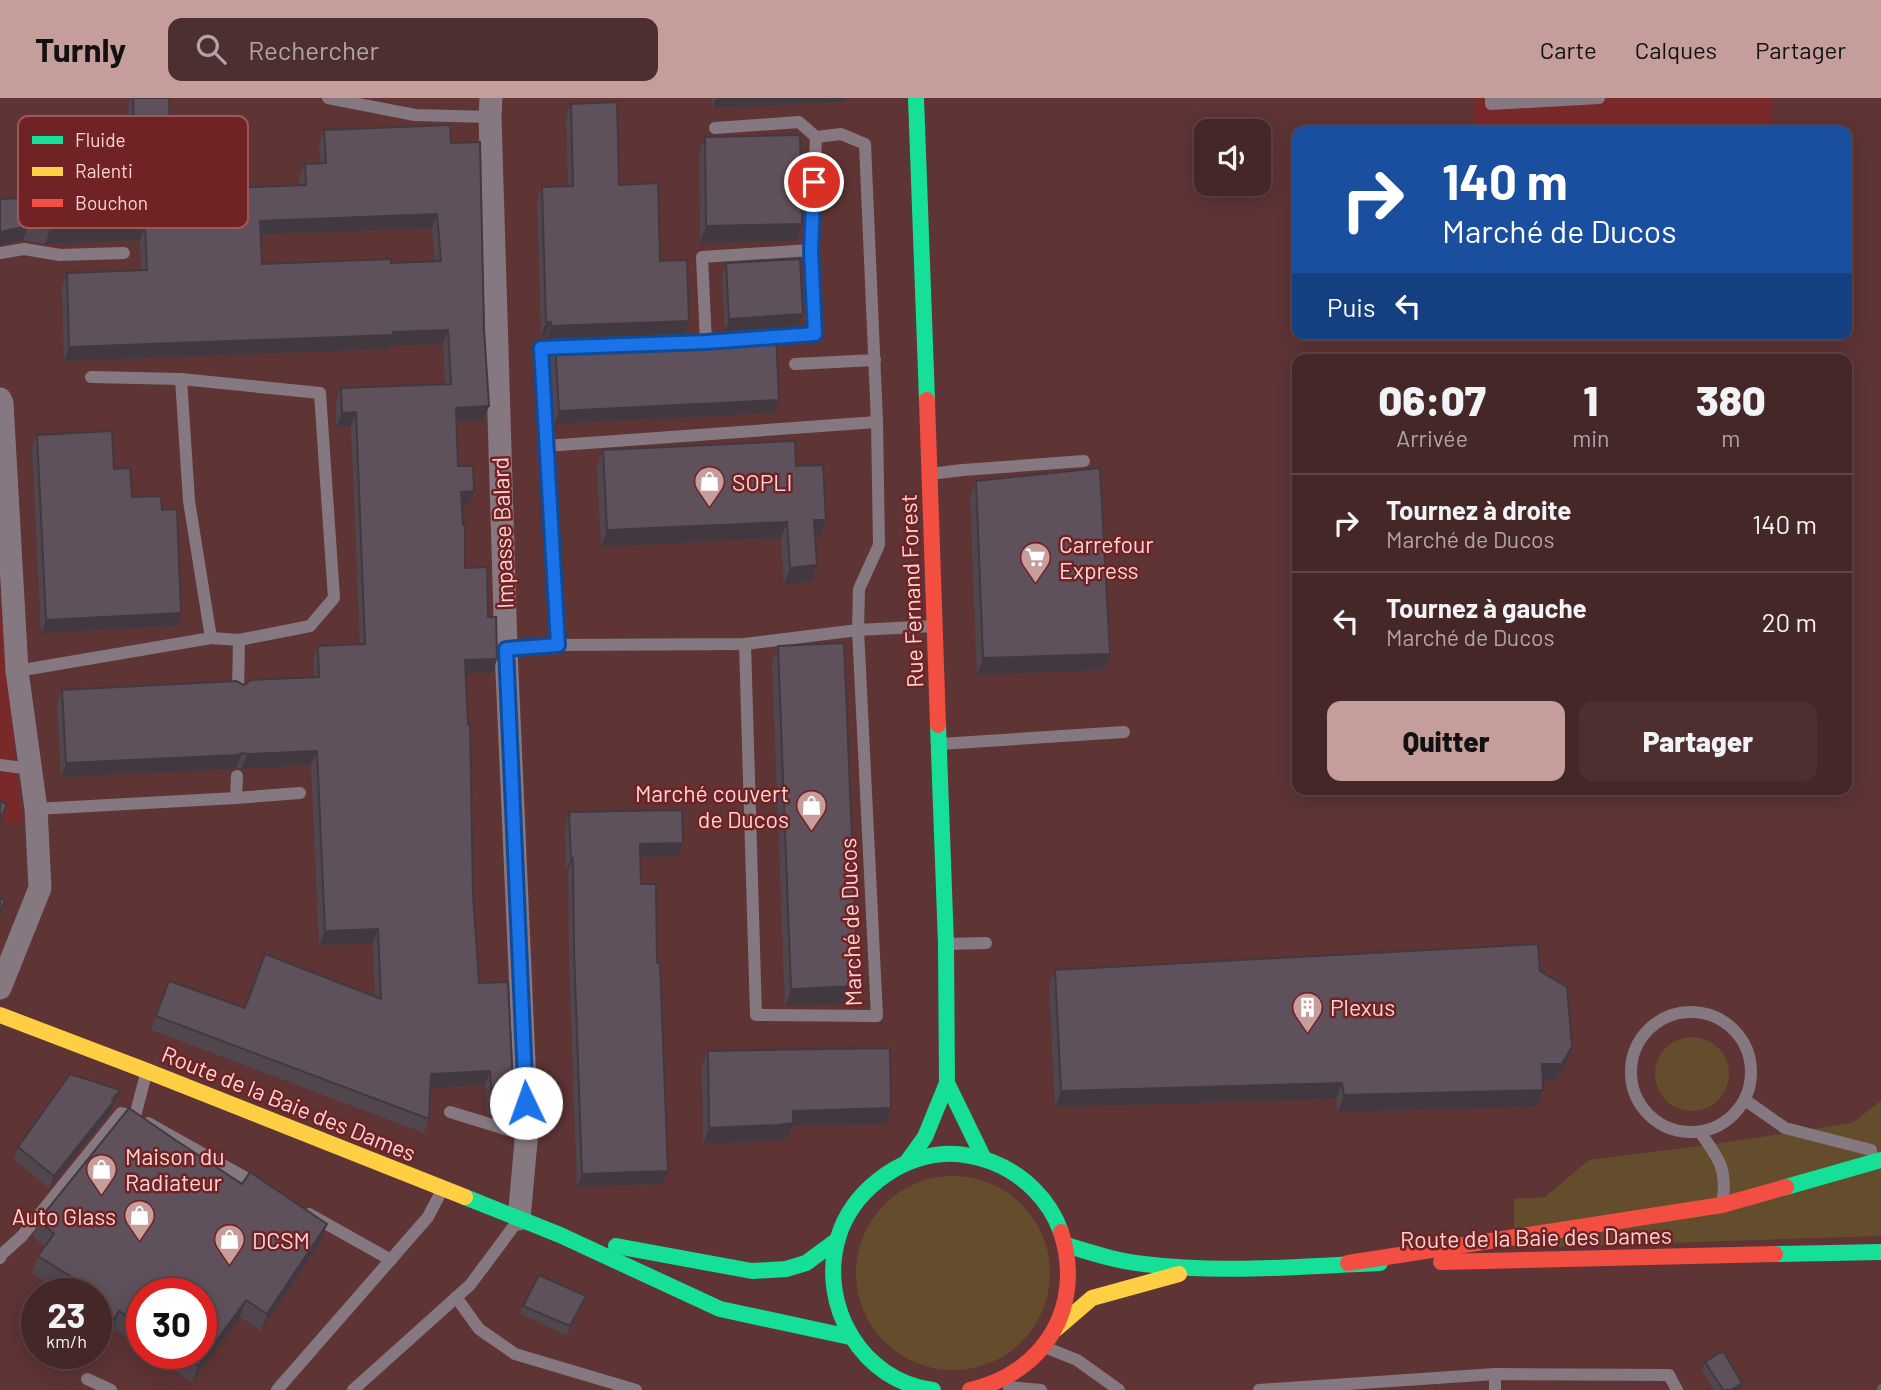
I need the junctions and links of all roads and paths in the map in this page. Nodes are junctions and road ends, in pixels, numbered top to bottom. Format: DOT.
graph roads {
  1 [pos="328,98"];
  2 [pos="916,98"];
  3 [pos="1491,98"];
  4 [pos="1598,98"];
  5 [pos="490,107"];
  6 [pos="715,128"];
  7 [pos="816,137"];
  8 [pos="811,250"];
  9 [pos="0,253"];
  10 [pos="124,253"];
  11 [pos="706,342"];
  12 [pos="664,344"];
  13 [pos="582,347"];
  14 [pos="875,360"];
  15 [pos="795,364"];
  16 [pos="91,377"];
  17 [pos="181,379"];
  18 [pos="0,398"];
  19 [pos="877,422"];
  20 [pos="546,446"];
  21 [pos="1084,461"];
  22 [pos="929,474"];
  23 [pos="935,626"];
  24 [pos="859,630"];
  25 [pos="211,638"];
  26 [pos="239,640"];
  27 [pos="744,644"];
  28 [pos="558,645"];
  29 [pos="506,649"];
  30 [pos="17,671"];
  31 [pos="238,691"];
  32 [pos="1124,733"];
  33 [pos="939,744"];
  34 [pos="0,765"];
  35 [pos="31,769"];
  36 [pos="237,776"];
  37 [pos="300,793"];
  38 [pos="236,798"];
  39 [pos="36,809"];
  40 [pos="986,943"];
  41 [pos="946,944"];
  42 [pos="0,988"];
  43 [pos="0,1015"];
  44 [pos="147,1071"];
  45 [pos="947,1083"];
  46 [pos="1745,1101"];
  47 [pos="450,1112"];
  48 [pos="135,1116"];
  49 [pos="527,1130"];
  50 [pos="1700,1132"];
  51 [pos="1881,1153"];
  52 [pos="984,1159"];
  53 [pos="1881,1160"];
  54 [pos="907,1162"];
  55 [pos="443,1189"];
  56 [pos="270,1192"];
  57 [pos="294,1205"];
  58 [pos="1722,1205"];
  59 [pos="519,1219"];
  60 [pos="560,1235"];
  61 [pos="836,1241"];
  62 [pos="1066,1245"];
  63 [pos="1881,1252"];
  64 [pos="0,1258"];
  65 [pos="391,1260"];
  66 [pos="1348,1264"];
  67 [pos="1193,1269"];
  68 [pos="456,1297"];
  69 [pos="1055,1330"];
  70 [pos="850,1338"];
  71 [pos="1044,1346"];
  72 [pos="884,1373"];
  73 [pos="1495,1374"];
  74 [pos="87,1379"];
  75 [pos="991,1385"];
  76 [pos="111,1390"];
  77 [pos="276,1390"];
  78 [pos="353,1390"];
  79 [pos="636,1390"];
  80 [pos="895,1390"];
  81 [pos="933,1390"];
  82 [pos="970,1390"];
  83 [pos="1041,1390"];
  84 [pos="1119,1390"];
  85 [pos="1259,1390"];
  86 [pos="1495,1390"];
  87 [pos="1677,1390"];
  1 -- 5 [label="lane"];
  2 -- 22 [label="main road, Rue Fernand Forest"];
  3 -- 4 [label="lane"];
  5 -- 29 [label="street, Impasse Balard"];
  6 -- 7 [label="lane, Marché de Ducos"];
  7 -- 8 [label="lane"];
  7 -- 14 [label="lane, Marché de Ducos"];
  8 -- 11 [label="lane"];
  8 -- 11 [label="lane"];
  9 -- 10 [label="lane"];
  11 -- 12 [label="lane"];
  13 -- 20 [label="lane"];
  14 -- 15 [label="lane"];
  14 -- 19 [label="lane, Marché de Ducos"];
  16 -- 17 [label="lane"];
  17 -- 25 [label="lane"];
  17 -- 26 [label="lane"];
  18 -- 30 [label="street"];
  19 -- 20 [label="lane"];
  19 -- 24 [label="lane, Marché de Ducos"];
  20 -- 28 [label="lane"];
  21 -- 22 [label="lane"];
  22 -- 23 [label="main road, Rue Fernand Forest"];
  23 -- 24 [label="lane"];
  23 -- 33 [label="main road, Rue Fernand Forest"];
  24 -- 27 [label="lane"];
  24 -- 27 [label="lane, Marché de Ducos"];
  25 -- 26 [label="lane"];
  25 -- 30 [label="lane"];
  26 -- 31 [label="lane"];
  27 -- 28 [label="lane"];
  28 -- 29 [label="lane"];
  29 -- 49 [label="street, Impasse Balard"];
  30 -- 35 [label="street"];
  32 -- 33 [label="lane"];
  33 -- 41 [label="main road, Rue Fernand Forest"];
  34 -- 35 [label="lane"];
  35 -- 39 [label="street"];
  36 -- 38 [label="lane"];
  37 -- 38 [label="lane"];
  38 -- 39 [label="lane"];
  39 -- 42 [label="street"];
  40 -- 41 [label="lane"];
  41 -- 45 [label="main road, Rue Fernand Forest"];
  43 -- 44 [label="main road, Route de la Baie des Dames"];
  44 -- 48 [label="lane"];
  44 -- 55 [label="main road, Route de la Baie des Dames"];
  45 -- 52 [label="main road, Rue Fernand Forest"];
  45 -- 54 [label="main road, Rue Fernand Forest"];
  46 -- 50 [label="lane"];
  46 -- 50 [label="lane"];
  46 -- 51 [label="lane"];
  47 -- 49 [label="lane"];
  48 -- 56 [label="lane"];
  48 -- 64 [label="lane"];
  49 -- 59 [label="street, Impasse Balard"];
  50 -- 58 [label="lane"];
  52 -- 54 [label="main road"];
  52 -- 62 [label="main road"];
  53 -- 58 [label="main road"];
  54 -- 61 [label="main road"];
  55 -- 59 [label="main road, Route de la Baie des Dames"];
  55 -- 65 [label="lane"];
  57 -- 65 [label="lane"];
  58 -- 66 [label="main road"];
  59 -- 60 [label="main road, Route de la Baie des Dames"];
  59 -- 68 [label="lane"];
  60 -- 61 [label="main road, Route de la Baie des Dames"];
  60 -- 70 [label="main road, Route de la Baie des Dames"];
  61 -- 70 [label="main road"];
  62 -- 67 [label="main road, Route de la Baie des Dames"];
  62 -- 69 [label="main road"];
  63 -- 66 [label="main road, Route de la Baie des Dames"];
  65 -- 77 [label="lane"];
  66 -- 67 [label="main road, Route de la Baie des Dames"];
  67 -- 69 [label="main road, Route de la Baie des Dames"];
  68 -- 78 [label="lane"];
  68 -- 79 [label="lane"];
  69 -- 71 [label="main road"];
  70 -- 72 [label="main road"];
  71 -- 75 [label="main road"];
  71 -- 84 [label="lane"];
  72 -- 80 [label="main road"];
  72 -- 81 [label="main road"];
  73 -- 85 [label="lane"];
  73 -- 86 [label="lane"];
  73 -- 87 [label="lane"];
  74 -- 76 [label="lane"];
  75 -- 82 [label="main road"];
  75 -- 83 [label="lane"];
}
